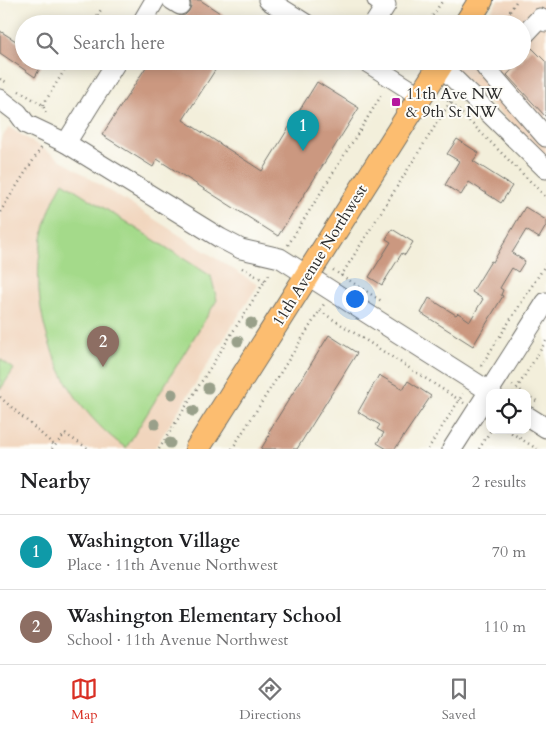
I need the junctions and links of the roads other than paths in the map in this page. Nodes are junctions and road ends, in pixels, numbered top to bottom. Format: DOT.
graph roads {
  1 [pos="155,0"];
  2 [pos="268,0"];
  3 [pos="377,0"];
  4 [pos="146,15"];
  5 [pos="292,15"];
  6 [pos="380,15"];
  7 [pos="546,22"];
  8 [pos="531,28"];
  9 [pos="111,70"];
  10 [pos="379,70"];
  11 [pos="437,70"];
  12 [pos="447,70"];
  13 [pos="490,70"];
  14 [pos="492,70"];
  15 [pos="5,95"];
  16 [pos="420,96"];
  17 [pos="471,96"];
  18 [pos="530,120"];
  19 [pos="546,137"];
  20 [pos="514,138"];
  21 [pos="66,143"];
  22 [pos="546,168"];
  23 [pos="306,274"];
  24 [pos="546,302"];
  25 [pos="486,389"];
  26 [pos="492,389"];
  27 [pos="486,398"];
  28 [pos="531,419"];
  29 [pos="546,428"];
  30 [pos="197,449"];
  31 [pos="452,449"];
  1 -- 4 [label="street"];
  2 -- 5 [label="street"];
  3 -- 6 [label="street"];
  7 -- 8 [label="street"];
  9 -- 21 [label="street"];
  10 -- 16 [label="street"];
  11 -- 16 [label="main road, 11th Avenue Northwest"];
  12 -- 17 [label="street"];
  13 -- 17 [label="street"];
  14 -- 18 [label="street"];
  15 -- 21 [label="street"];
  16 -- 23 [label="main road, 11th Avenue Northwest"];
  17 -- 20 [label="street"];
  18 -- 19 [label="street"];
  18 -- 20 [label="street"];
  20 -- 22 [label="street"];
  21 -- 23 [label="street"];
  23 -- 25 [label="street"];
  23 -- 30 [label="main road, 11th Avenue Northwest"];
  24 -- 26 [label="street"];
  27 -- 31 [label="street"];
  28 -- 29 [label="street"];
}
